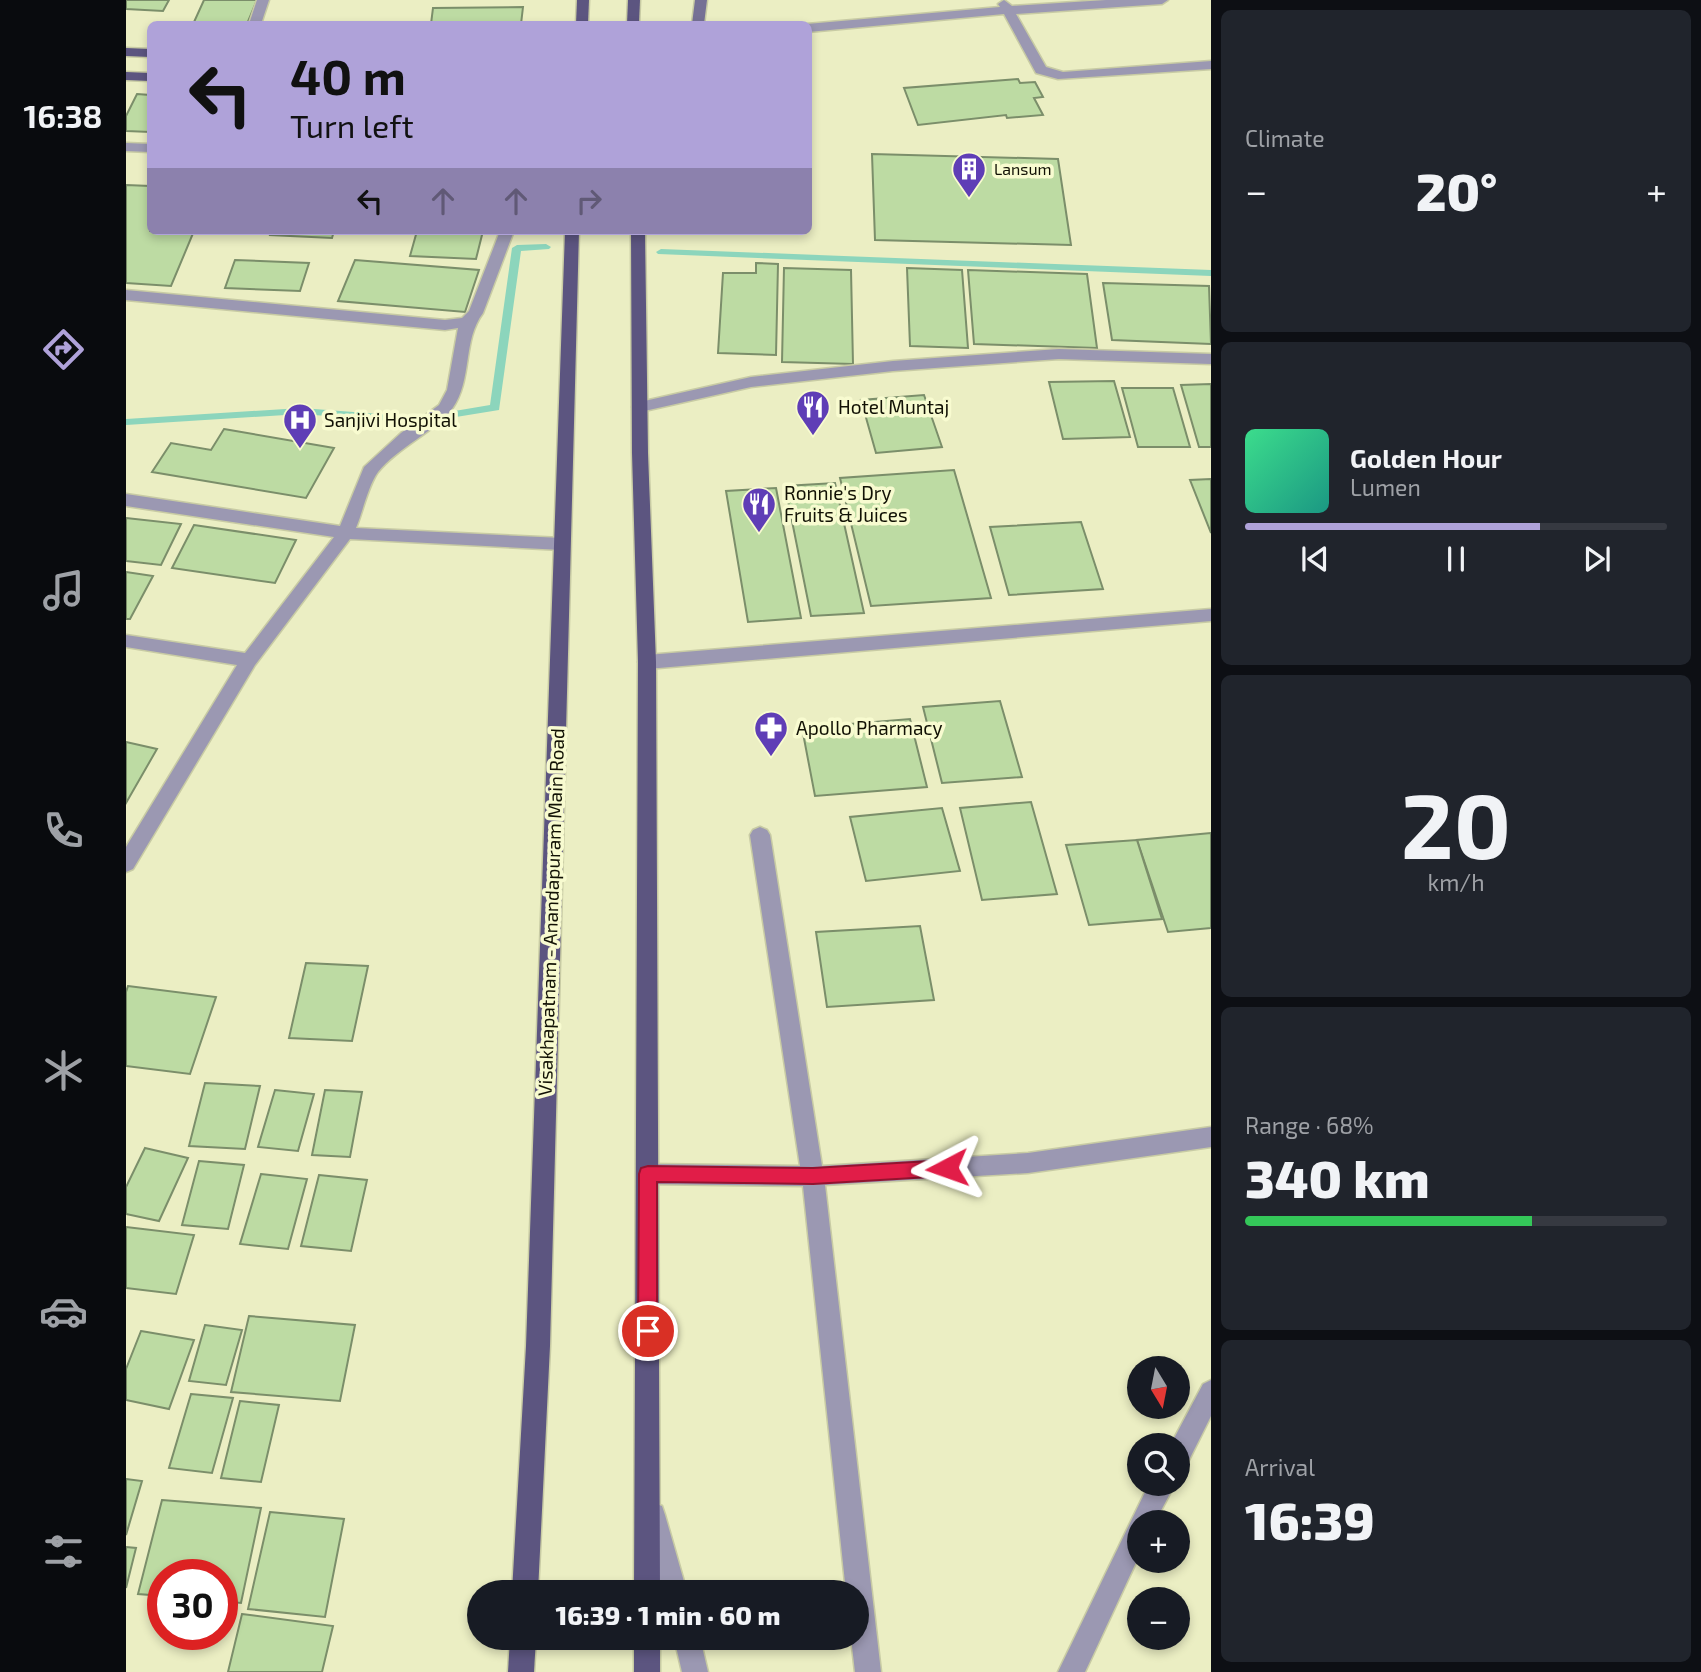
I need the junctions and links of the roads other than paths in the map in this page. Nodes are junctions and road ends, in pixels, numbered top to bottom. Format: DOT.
graph roads {
  1 [pos="263,0"];
  2 [pos="583,0"];
  3 [pos="634,0"];
  4 [pos="701,0"];
  5 [pos="1162,0"];
  6 [pos="1005,6"];
  7 [pos="257,21"];
  8 [pos="582,21"];
  9 [pos="633,21"];
  10 [pos="698,21"];
  11 [pos="812,28"];
  12 [pos="126,52"];
  13 [pos="147,53"];
  14 [pos="1211,65"];
  15 [pos="126,76"];
  16 [pos="147,77"];
  17 [pos="126,147"];
  18 [pos="147,148"];
  19 [pos="505,235"];
  20 [pos="572,235"];
  21 [pos="639,235"];
  22 [pos="126,295"];
  23 [pos="467,322"];
  24 [pos="1211,359"];
  25 [pos="640,407"];
  26 [pos="126,500"];
  27 [pos="346,533"];
  28 [pos="562,544"];
  29 [pos="1211,615"];
  30 [pos="126,641"];
  31 [pos="249,660"];
  32 [pos="646,662"];
  33 [pos="760,835"];
  34 [pos="126,864"];
  35 [pos="1211,1137"];
  36 [pos="648,1174"];
  37 [pos="813,1176"];
  38 [pos="1211,1392"];
  39 [pos="1190,1433"];
  40 [pos="648,1494"];
  41 [pos="1127,1554"];
  42 [pos="526,1580"];
  43 [pos="647,1580"];
  44 [pos="671,1580"];
  45 [pos="522,1650"];
  46 [pos="647,1650"];
  47 [pos="690,1650"];
  48 [pos="521,1672"];
  49 [pos="647,1672"];
  50 [pos="695,1672"];
  51 [pos="868,1672"];
  52 [pos="1070,1672"];
  1 -- 7 [label="street"];
  2 -- 8 [label="main road"];
  3 -- 9 [label="main road"];
  4 -- 10 [label="main road"];
  5 -- 6 [label="street"];
  6 -- 11 [label="street"];
  6 -- 14 [label="street"];
  12 -- 13 [label="main road"];
  15 -- 16 [label="main road"];
  17 -- 18 [label="street"];
  19 -- 23 [label="street"];
  20 -- 28 [label="main road, Visakhapatnam - Anandapuram Main Road"];
  21 -- 25 [label="main road"];
  22 -- 23 [label="street"];
  23 -- 27 [label="street"];
  24 -- 25 [label="street"];
  25 -- 32 [label="main road"];
  26 -- 27 [label="street"];
  27 -- 28 [label="street"];
  27 -- 31 [label="street"];
  28 -- 42 [label="main road, Visakhapatnam - Anandapuram Main Road"];
  29 -- 32 [label="street"];
  30 -- 31 [label="street"];
  31 -- 34 [label="street"];
  32 -- 36 [label="main road"];
  33 -- 37 [label="street"];
  35 -- 37 [label="street"];
  36 -- 37 [label="street"];
  36 -- 40 [label="main road"];
  37 -- 51 [label="street"];
  38 -- 39 [label="street"];
  40 -- 43 [label="main road"];
  40 -- 44 [label="street"];
  41 -- 52 [label="street"];
  45 -- 48 [label="main road"];
  46 -- 49 [label="main road"];
  47 -- 50 [label="street"];
}
